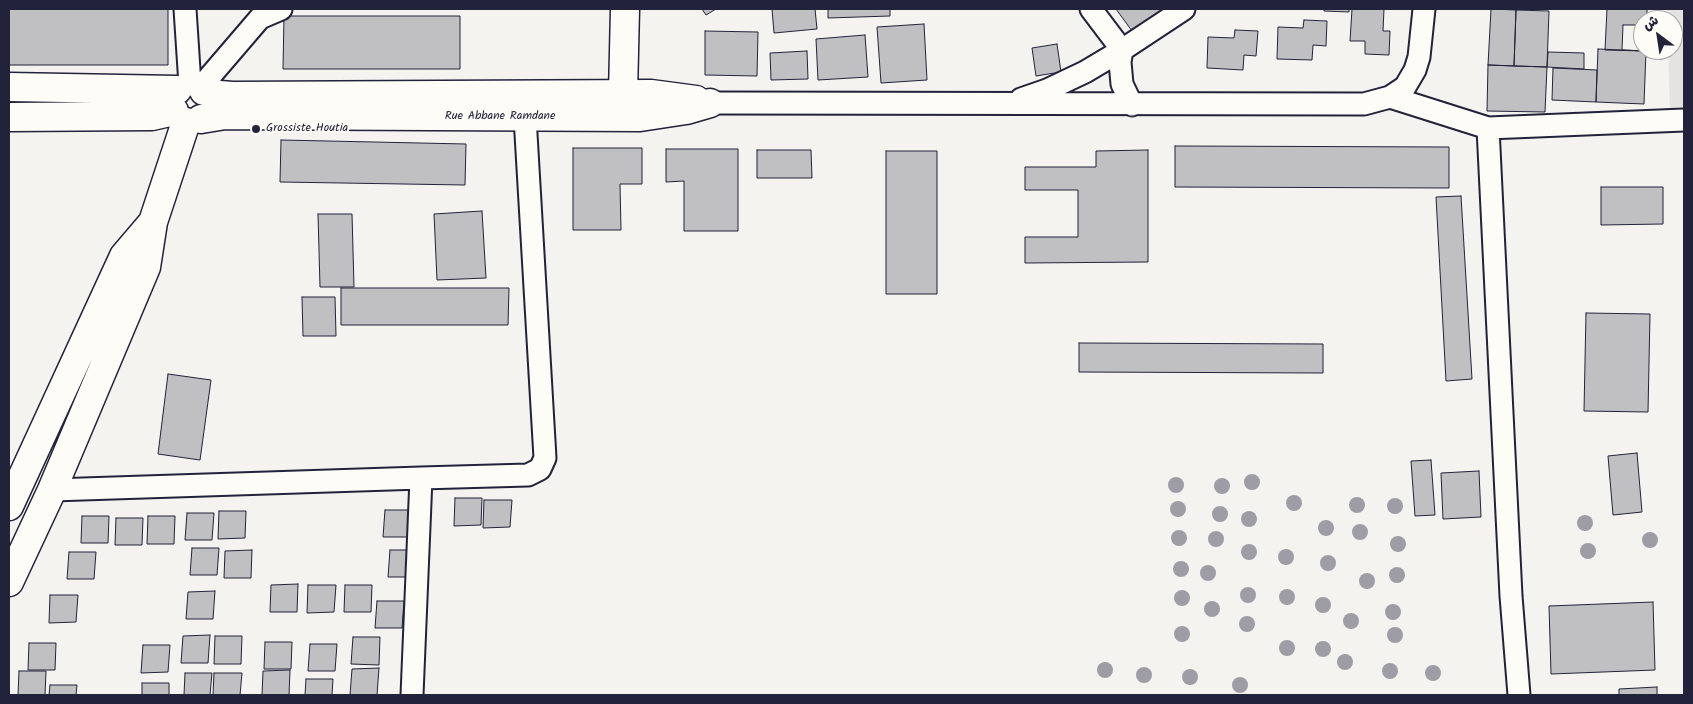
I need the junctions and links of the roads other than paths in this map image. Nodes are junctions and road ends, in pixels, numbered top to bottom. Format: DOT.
graph roads {
  1 [pos="185,9"];
  2 [pos="281,9"];
  3 [pos="625,9"];
  4 [pos="1092,9"];
  5 [pos="1184,9"];
  6 [pos="1424,9"];
  7 [pos="1122,50"];
  8 [pos="9,87"];
  9 [pos="624,94"];
  10 [pos="1390,97"];
  11 [pos="190,101"];
  12 [pos="710,103"];
  13 [pos="1007,104"];
  14 [pos="1132,105"];
  15 [pos="411,106"];
  16 [pos="9,117"];
  17 [pos="525,117"];
  18 [pos="1684,120"];
  19 [pos="1488,128"];
  20 [pos="153,222"];
  21 [pos="421,478"];
  22 [pos="52,490"];
  23 [pos="9,506"];
  24 [pos="9,582"];
  25 [pos="412,695"];
  26 [pos="1519,695"];
  1 -- 11 [label="street"];
  2 -- 11 [label="street"];
  3 -- 9 [label="street"];
  4 -- 7 [label="street"];
  5 -- 7 [label="street"];
  6 -- 10 [label="street"];
  7 -- 13 [label="street"];
  7 -- 14 [label="street"];
  8 -- 11 [label="street"];
  9 -- 12 [label="street, Rue Abbane Ramdane"];
  9 -- 15 [label="street, Rue Abbane Ramdane"];
  10 -- 14 [label="street"];
  10 -- 19 [label="street"];
  11 -- 15 [label="street, Rue Abbane Ramdane"];
  11 -- 16 [label="street"];
  11 -- 20 [label="street"];
  12 -- 13 [label="street"];
  12 -- 17 [label="street, Rue Abbane Ramdane"];
  13 -- 14 [label="street"];
  15 -- 17 [label="street, Rue Abbane Ramdane"];
  17 -- 21 [label="street"];
  18 -- 19 [label="street"];
  19 -- 26 [label="street"];
  20 -- 22 [label="street"];
  20 -- 23 [label="street"];
  21 -- 22 [label="street"];
  21 -- 25 [label="street"];
  22 -- 24 [label="street"];
}
